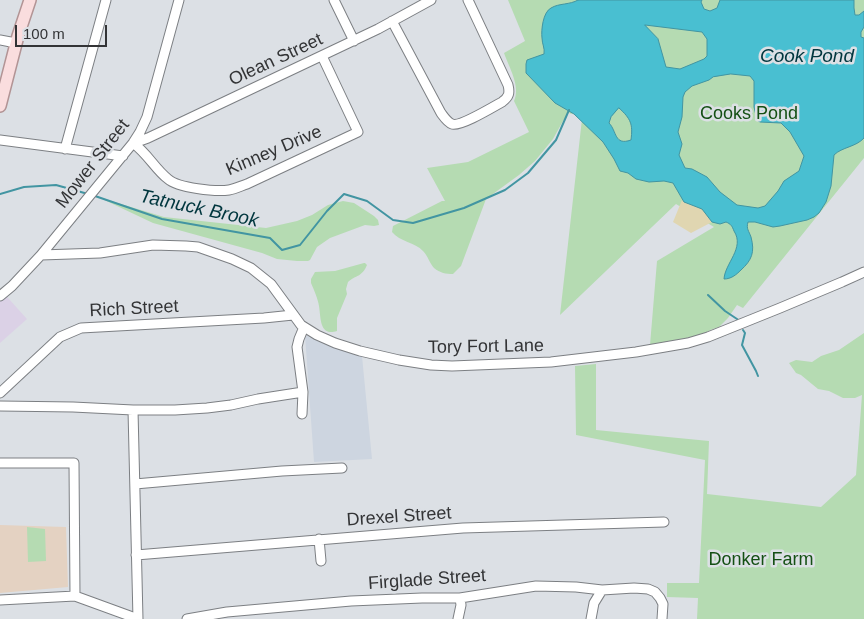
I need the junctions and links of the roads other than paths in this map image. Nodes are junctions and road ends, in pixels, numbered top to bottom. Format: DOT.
graph roads {
  1 [pos="30,0"];
  2 [pos="106,0"];
  3 [pos="181,0"];
  4 [pos="334,0"];
  5 [pos="431,0"];
  6 [pos="468,0"];
  7 [pos="392,21"];
  8 [pos="0,40"];
  9 [pos="354,41"];
  10 [pos="16,43"];
  11 [pos="322,56"];
  12 [pos="0,106"];
  13 [pos="0,140"];
  14 [pos="133,143"];
  15 [pos="65,148"];
  16 [pos="123,156"];
  17 [pos="41,255"];
  18 [pos="864,272"];
  19 [pos="0,296"];
  20 [pos="293,315"];
  21 [pos="304,328"];
  22 [pos="0,392"];
  23 [pos="303,392"];
  24 [pos="0,406"];
  25 [pos="133,410"];
  26 [pos="302,414"];
  27 [pos="0,463"];
  28 [pos="342,468"];
  29 [pos="135,484"];
  30 [pos="664,522"];
  31 [pos="319,540"];
  32 [pos="136,555"];
  33 [pos="321,561"];
  34 [pos="602,590"];
  35 [pos="75,596"];
  36 [pos="460,598"];
  37 [pos="0,600"];
  38 [pos="138,619"];
  39 [pos="187,619"];
  40 [pos="458,619"];
  41 [pos="591,619"];
  42 [pos="662,619"];
  1 -- 10 [label="main road"];
  2 -- 15 [label="street"];
  3 -- 14 [label="street, Mower Street"];
  4 -- 9 [label="street"];
  5 -- 7 [label="street, Olean Street"];
  6 -- 7 [label="street"];
  7 -- 9 [label="street, Olean Street"];
  8 -- 10 [label="street"];
  9 -- 11 [label="street, Olean Street"];
  10 -- 12 [label="main road"];
  11 -- 14 [label="street, Olean Street"];
  11 -- 14 [label="street, Kinney Drive"];
  13 -- 15 [label="street"];
  14 -- 16 [label="street, Mower Street"];
  15 -- 16 [label="street"];
  16 -- 17 [label="street, Mower Street"];
  17 -- 19 [label="street, Mower Street"];
  17 -- 20 [label="street, Tory Fort Lane"];
  18 -- 21 [label="street, Tory Fort Lane"];
  20 -- 21 [label="street, Tory Fort Lane"];
  20 -- 22 [label="street, Rich Street"];
  21 -- 23 [label="street"];
  23 -- 25 [label="street"];
  23 -- 26 [label="street"];
  24 -- 25 [label="street"];
  25 -- 29 [label="street"];
  27 -- 35 [label="street"];
  28 -- 29 [label="street"];
  29 -- 32 [label="street"];
  30 -- 31 [label="street, Drexel Street"];
  31 -- 32 [label="street, Drexel Street"];
  31 -- 33 [label="street"];
  32 -- 38 [label="street"];
  34 -- 36 [label="street, Firglade Street"];
  34 -- 41 [label="street"];
  34 -- 42 [label="street, Firglade Street"];
  35 -- 37 [label="street"];
  35 -- 38 [label="street"];
  36 -- 39 [label="street, Firglade Street"];
  36 -- 40 [label="street"];
}
